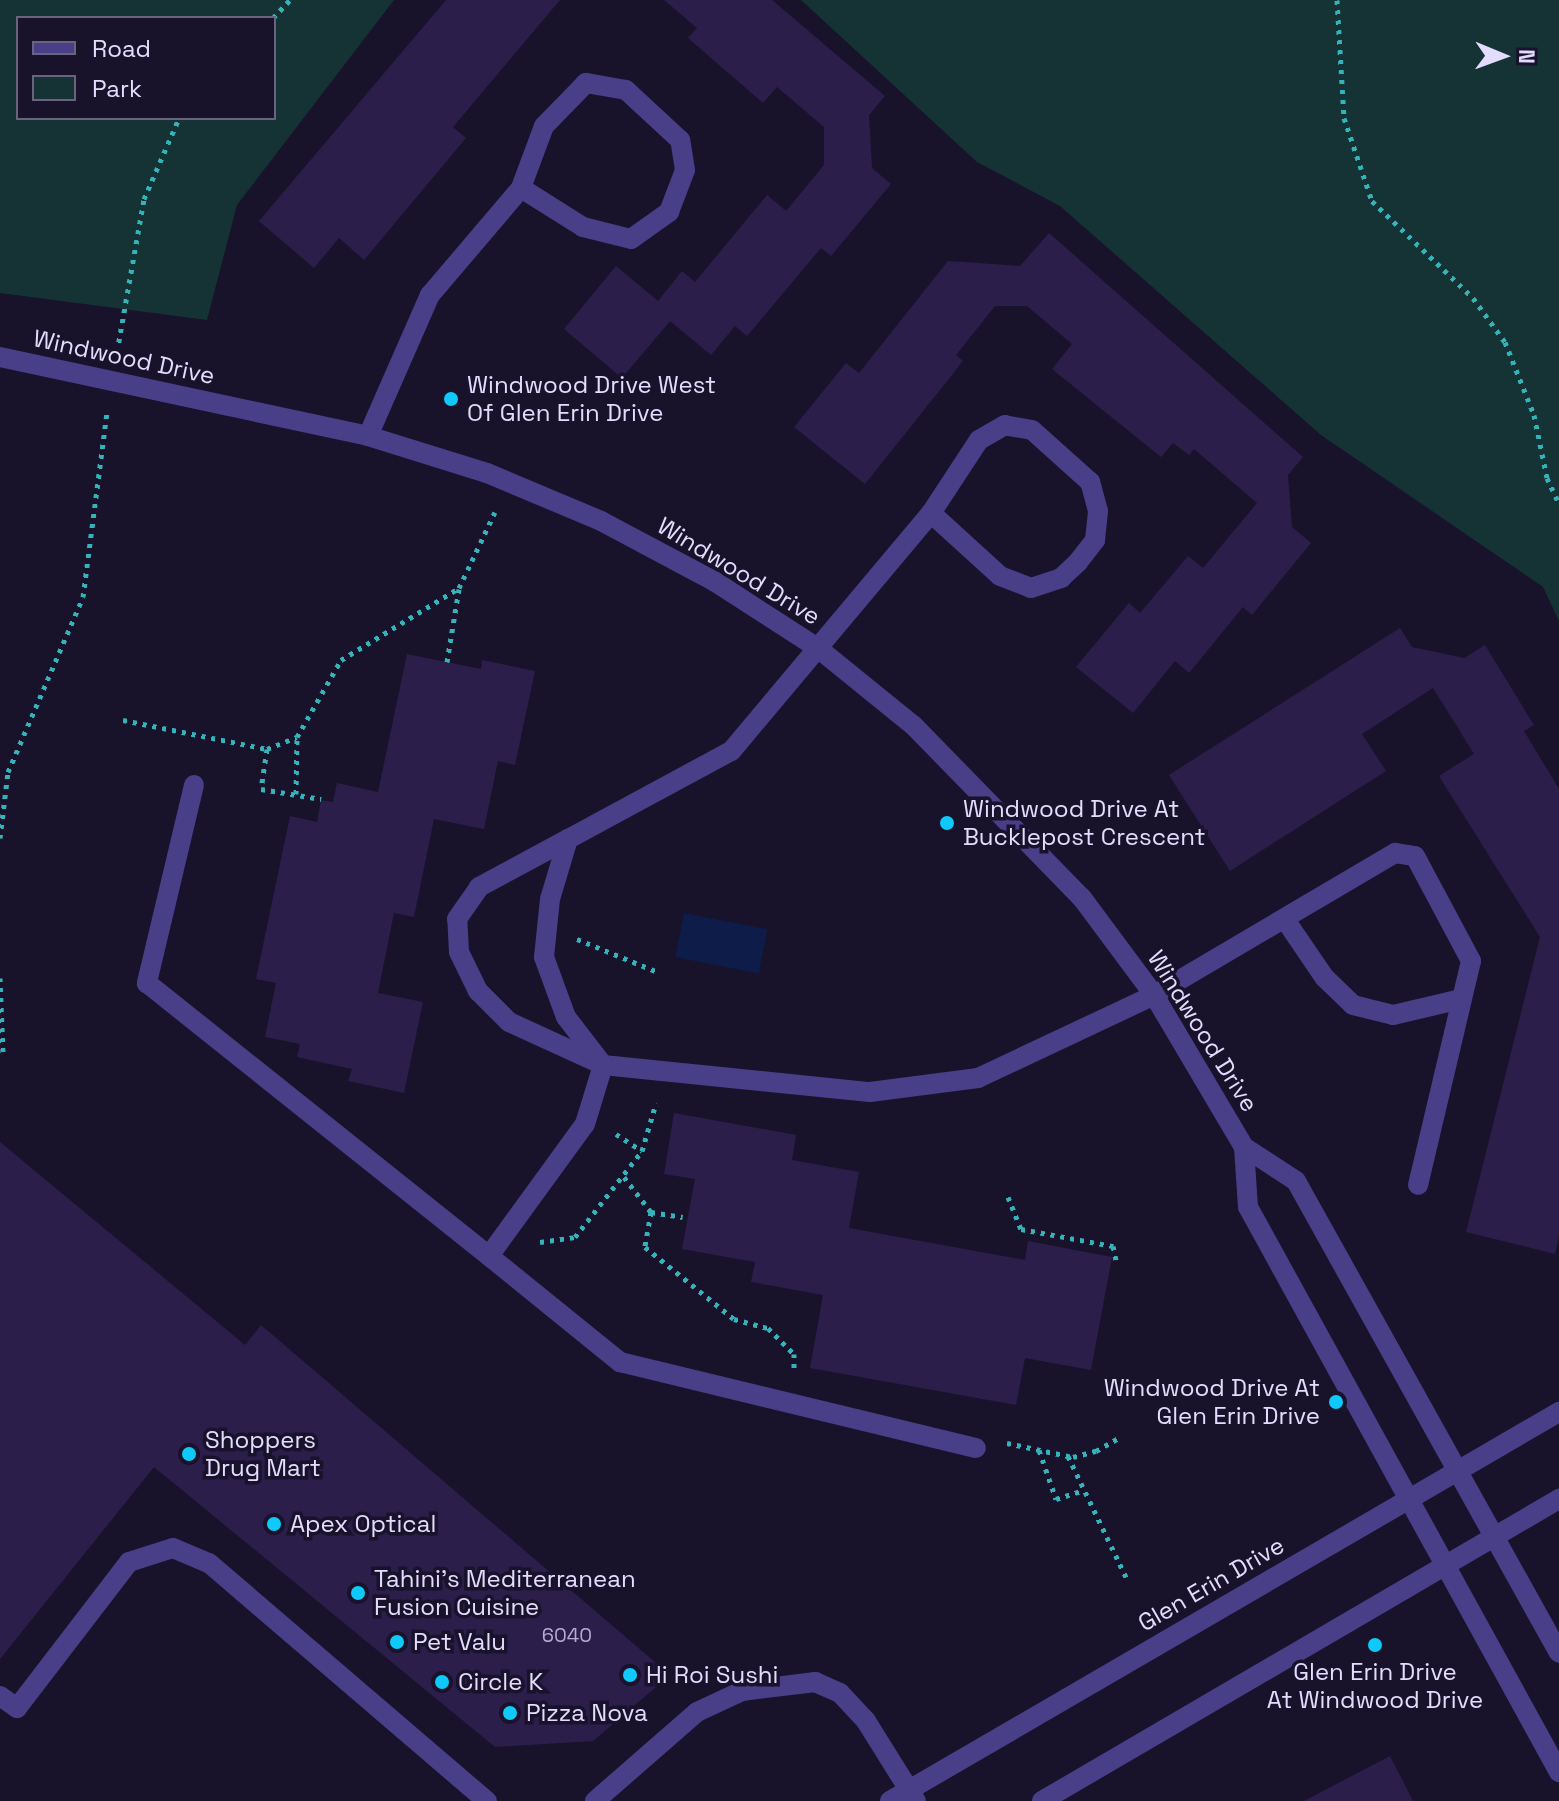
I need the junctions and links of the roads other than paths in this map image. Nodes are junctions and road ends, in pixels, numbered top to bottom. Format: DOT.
graph roads {
  1 [pos="521,188"];
  2 [pos="0,357"];
  3 [pos="368,436"];
  4 [pos="931,513"];
  5 [pos="819,649"];
  6 [pos="194,785"];
  7 [pos="568,839"];
  8 [pos="1286,921"];
  9 [pos="1154,995"];
  10 [pos="1461,999"];
  11 [pos="603,1065"];
  12 [pos="1244,1147"];
  13 [pos="1418,1185"];
  14 [pos="491,1253"];
  15 [pos="1559,1412"];
  16 [pos="976,1448"];
  17 [pos="1457,1470"];
  18 [pos="1409,1499"];
  19 [pos="1559,1499"];
  20 [pos="1494,1537"];
  21 [pos="1446,1565"];
  22 [pos="1559,1653"];
  23 [pos="0,1696"];
  24 [pos="1559,1772"];
  25 [pos="913,1795"];
  26 [pos="487,1801"];
  27 [pos="595,1801"];
  28 [pos="890,1801"];
  29 [pos="1042,1801"];
  1 -- 1 [label="street"];
  1 -- 3 [label="street"];
  2 -- 3 [label="street, Windwood Drive"];
  3 -- 5 [label="street, Windwood Drive"];
  4 -- 4 [label="street"];
  4 -- 5 [label="street"];
  5 -- 7 [label="street"];
  5 -- 9 [label="street, Windwood Drive"];
  6 -- 14 [label="street"];
  7 -- 11 [label="street"];
  7 -- 11 [label="street"];
  8 -- 9 [label="street"];
  8 -- 10 [label="street"];
  8 -- 10 [label="street"];
  9 -- 11 [label="street"];
  9 -- 12 [label="street, Windwood Drive"];
  10 -- 13 [label="street"];
  11 -- 14 [label="street"];
  12 -- 17 [label="street, Windwood Drive"];
  12 -- 18 [label="street, Windwood Drive"];
  14 -- 16 [label="street"];
  15 -- 17 [label="street, Glen Erin Drive"];
  17 -- 18 [label="street, Glen Erin Drive"];
  17 -- 20 [label="street, Windwood Drive"];
  18 -- 21 [label="street, Windwood Drive"];
  18 -- 25 [label="street, Glen Erin Drive"];
  19 -- 20 [label="street"];
  20 -- 21 [label="street"];
  20 -- 22 [label="street, Windwood Drive"];
  21 -- 24 [label="street, Windwood Drive"];
  21 -- 29 [label="street"];
  23 -- 26 [label="street"];
  25 -- 27 [label="street"];
  25 -- 28 [label="street, Glen Erin Drive"];
}
